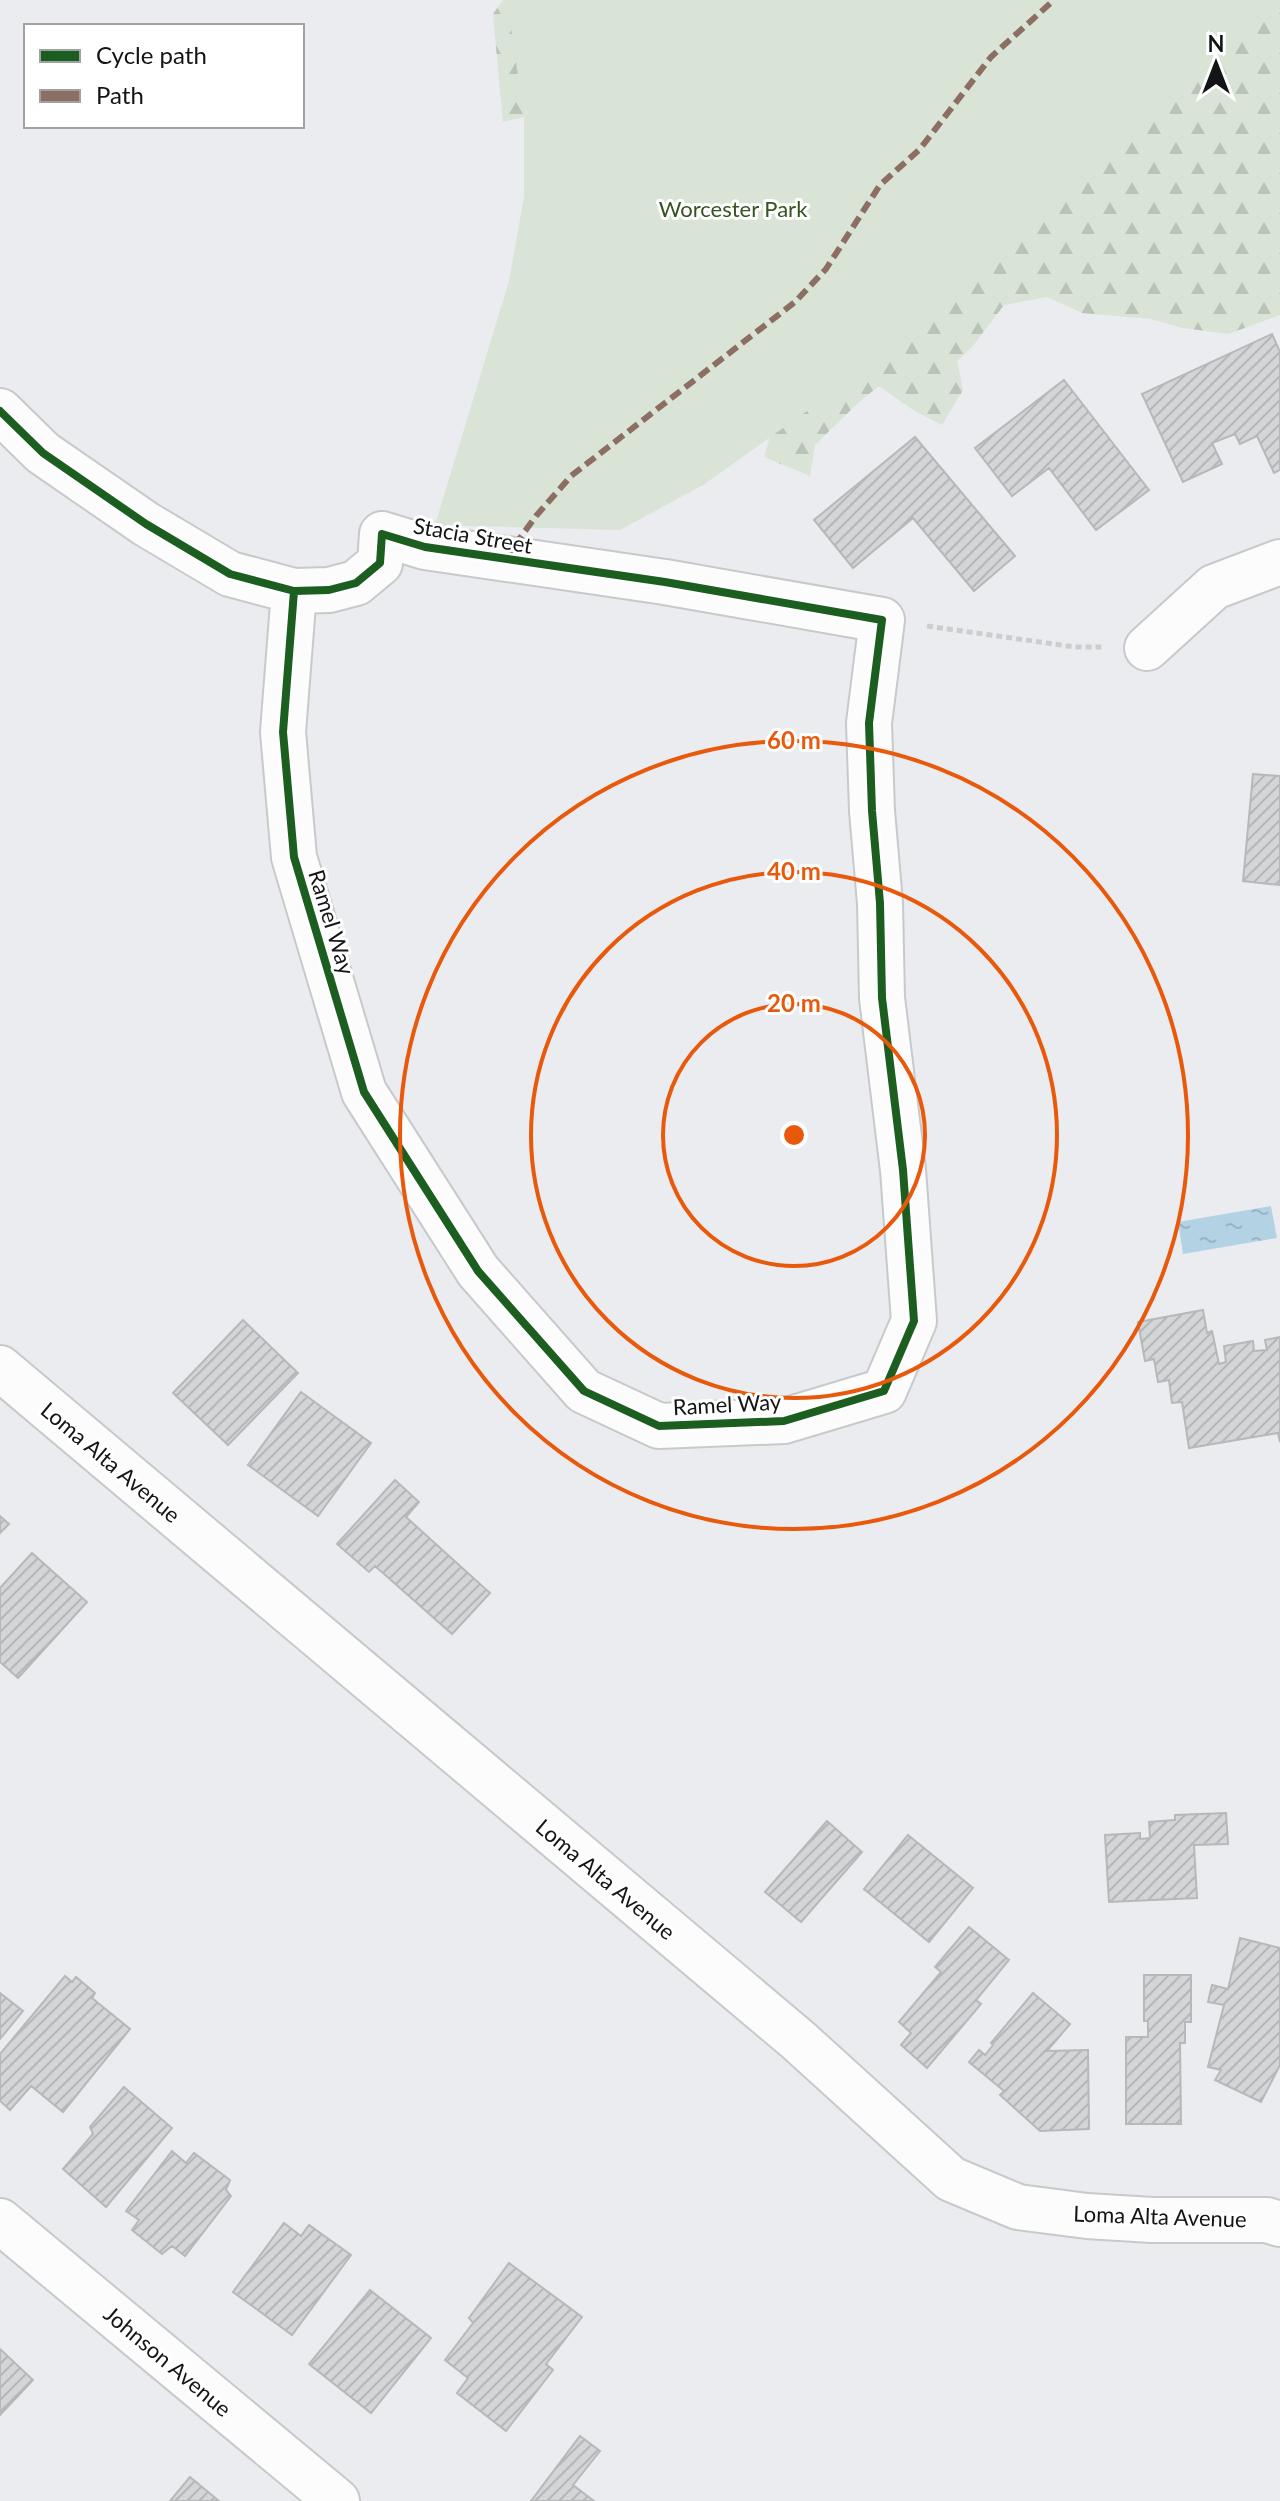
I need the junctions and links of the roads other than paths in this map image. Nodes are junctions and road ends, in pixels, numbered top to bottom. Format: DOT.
graph roads {
  1 [pos="0,411"];
  2 [pos="1280,562"];
  3 [pos="294,591"];
  4 [pos="882,620"];
  5 [pos="1147,648"];
  6 [pos="0,1368"];
  7 [pos="0,2221"];
  8 [pos="1280,2224"];
  9 [pos="337,2501"];
  1 -- 3 [label="street, Stacia Street"];
  2 -- 5 [label="street"];
  3 -- 4 [label="street, Stacia Street"];
  3 -- 4 [label="street, Ramel Way"];
  6 -- 8 [label="street, Loma Alta Avenue"];
  7 -- 9 [label="street, Johnson Avenue"];
}
